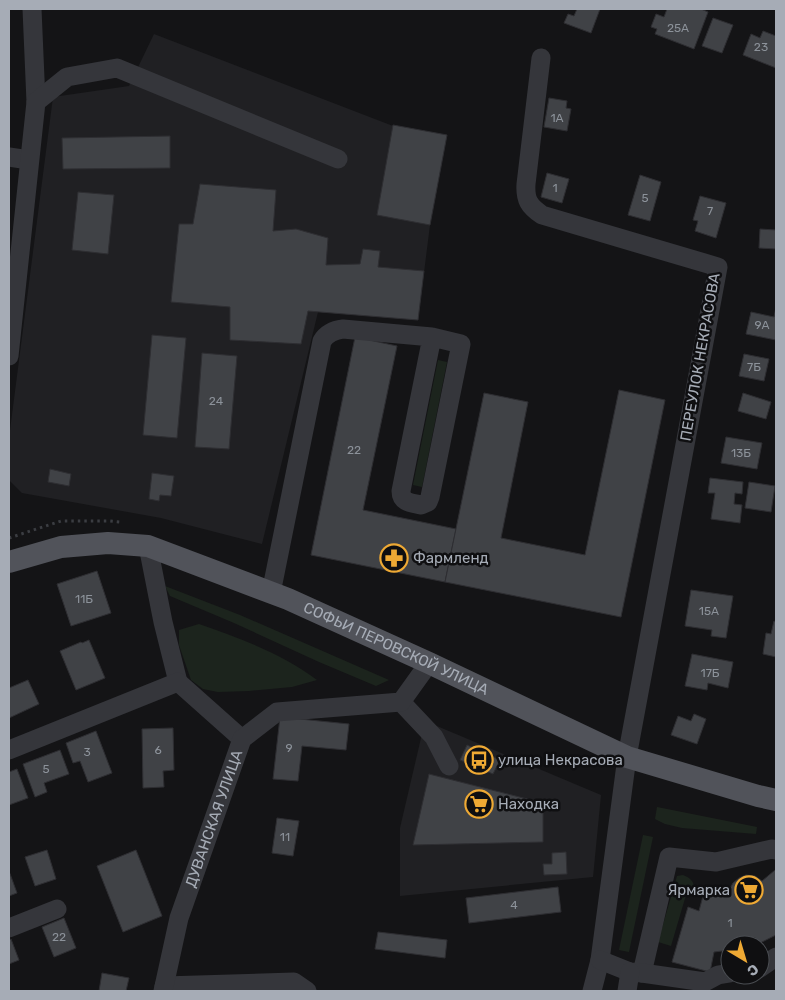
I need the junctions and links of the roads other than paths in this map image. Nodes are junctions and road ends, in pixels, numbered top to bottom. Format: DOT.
graph roads {
  1 [pos="32,9"];
  2 [pos="541,58"];
  3 [pos="36,102"];
  4 [pos="9,157"];
  5 [pos="338,159"];
  6 [pos="29,160"];
  7 [pos="432,337"];
  8 [pos="9,356"];
  9 [pos="148,546"];
  10 [pos="9,562"];
  11 [pos="270,593"];
  12 [pos="429,664"];
  13 [pos="178,682"];
  14 [pos="401,702"];
  15 [pos="242,739"];
  16 [pos="9,750"];
  17 [pos="628,757"];
  18 [pos="449,766"];
  19 [pos="776,800"];
  20 [pos="776,850"];
  21 [pos="57,908"];
  22 [pos="9,928"];
  23 [pos="600,960"];
  24 [pos="636,972"];
  25 [pos="720,975"];
  26 [pos="163,989"];
  27 [pos="307,991"];
  28 [pos="592,991"];
  29 [pos="627,991"];
  1 -- 3 [label="street"];
  2 -- 17 [label="street, ПЕРЕУЛОК НЕКРАСОВА"];
  3 -- 5 [label="street"];
  3 -- 6 [label="street"];
  4 -- 6 [label="street"];
  6 -- 8 [label="street"];
  7 -- 7 [label="street"];
  7 -- 11 [label="street"];
  9 -- 10 [label="main road, СОФЬИ ПЕРОВСКОЙ УЛИЦА"];
  9 -- 11 [label="main road, СОФЬИ ПЕРОВСКОЙ УЛИЦА"];
  9 -- 13 [label="street"];
  11 -- 12 [label="main road, СОФЬИ ПЕРОВСКОЙ УЛИЦА"];
  12 -- 14 [label="street"];
  12 -- 17 [label="main road, СОФЬИ ПЕРОВСКОЙ УЛИЦА"];
  13 -- 15 [label="street"];
  13 -- 16 [label="street"];
  14 -- 15 [label="street, ДУВАНСКАЯ УЛИЦА"];
  14 -- 18 [label="street"];
  15 -- 26 [label="street, ДУВАНСКАЯ УЛИЦА"];
  17 -- 19 [label="main road, СОФЬИ ПЕРОВСКОЙ УЛИЦА"];
  17 -- 23 [label="street"];
  20 -- 24 [label="street"];
  21 -- 22 [label="street"];
  23 -- 24 [label="street"];
  23 -- 28 [label="street"];
  24 -- 25 [label="street"];
  24 -- 29 [label="street"];
  26 -- 27 [label="street"];
}
